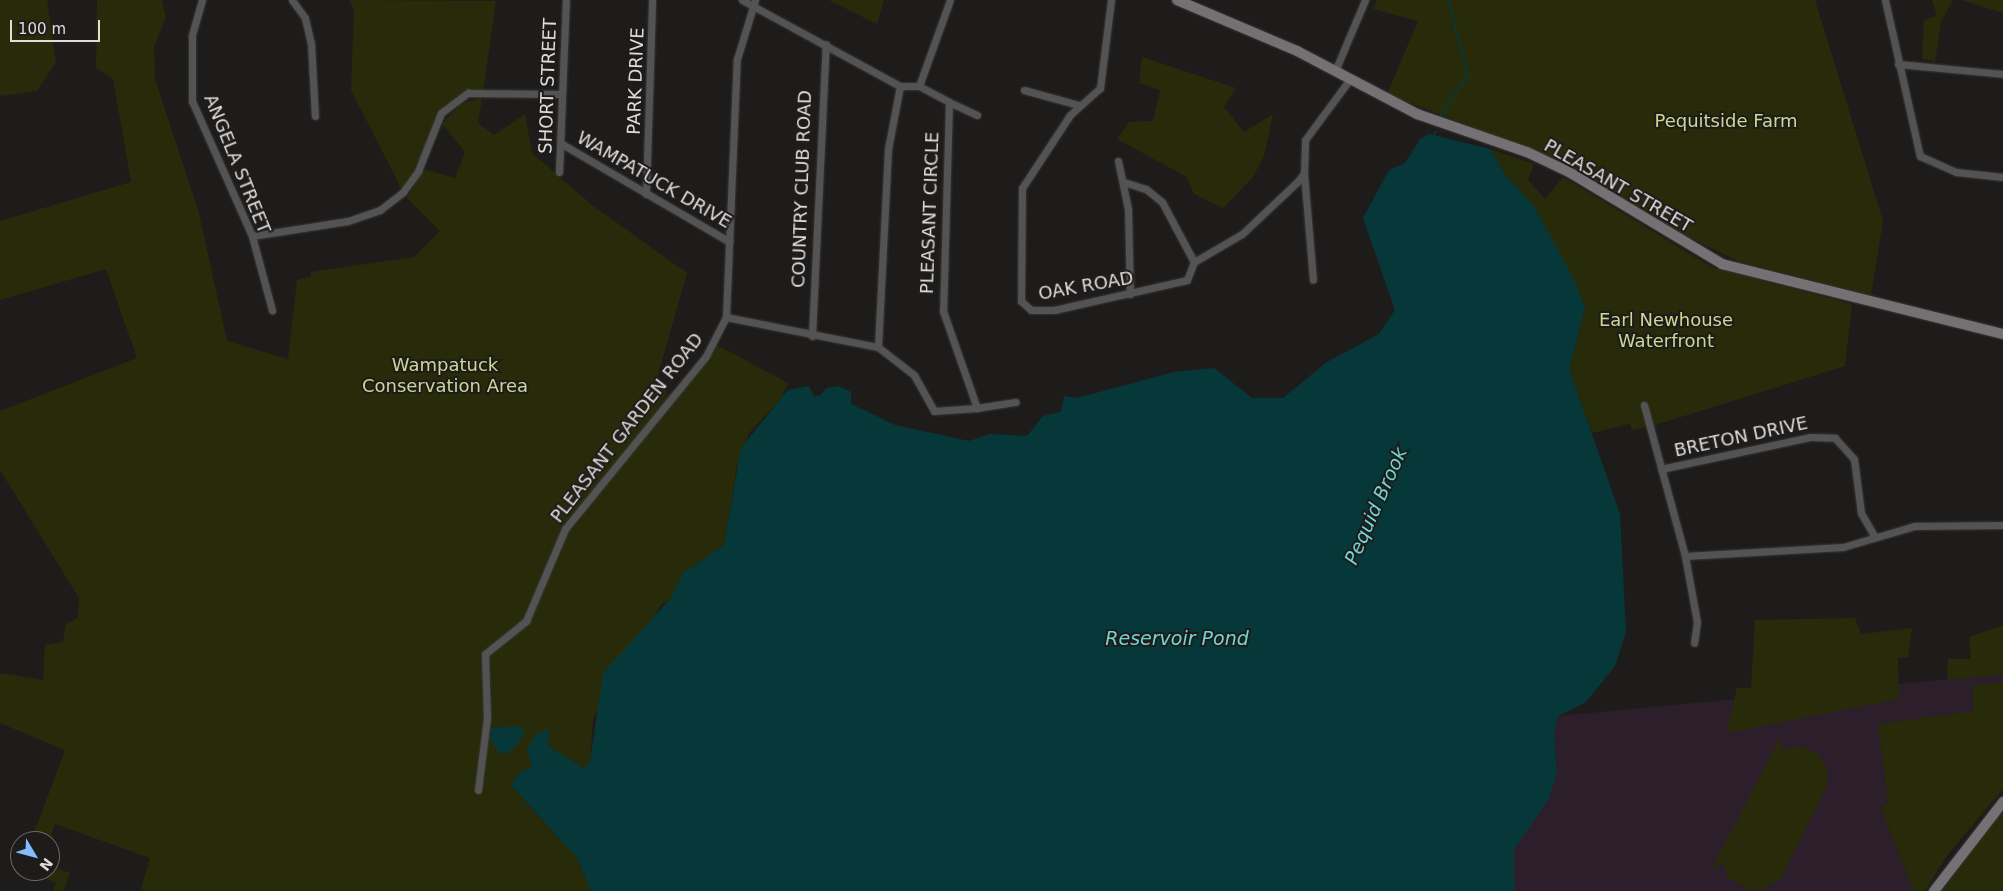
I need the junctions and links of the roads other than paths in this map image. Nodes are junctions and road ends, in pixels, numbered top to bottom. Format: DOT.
graph roads {
  1 [pos="202,0"];
  2 [pos="292,0"];
  3 [pos="566,0"];
  4 [pos="652,0"];
  5 [pos="742,0"];
  6 [pos="950,0"];
  7 [pos="1111,0"];
  8 [pos="1177,0"];
  9 [pos="1365,0"];
  10 [pos="1885,0"];
  11 [pos="754,3"];
  12 [pos="826,44"];
  13 [pos="1898,64"];
  14 [pos="1335,71"];
  15 [pos="2003,74"];
  16 [pos="1350,79"];
  17 [pos="900,86"];
  18 [pos="919,86"];
  19 [pos="1024,90"];
  20 [pos="562,94"];
  21 [pos="949,102"];
  22 [pos="1079,105"];
  23 [pos="977,115"];
  24 [pos="315,116"];
  25 [pos="562,144"];
  26 [pos="1118,161"];
  27 [pos="559,172"];
  28 [pos="1304,173"];
  29 [pos="2003,177"];
  30 [pos="1124,182"];
  31 [pos="646,194"];
  32 [pos="252,236"];
  33 [pos="730,242"];
  34 [pos="1194,262"];
  35 [pos="1313,280"];
  36 [pos="1130,294"];
  37 [pos="272,310"];
  38 [pos="726,317"];
  39 [pos="2003,334"];
  40 [pos="812,336"];
  41 [pos="878,347"];
  42 [pos="1016,402"];
  43 [pos="1644,405"];
  44 [pos="977,408"];
  45 [pos="1661,469"];
  46 [pos="2003,524"];
  47 [pos="1875,537"];
  48 [pos="1685,556"];
  49 [pos="1694,643"];
  50 [pos="478,790"];
  51 [pos="2003,802"];
  52 [pos="1934,891"];
  1 -- 32 [label="street, ANGELA STREET"];
  2 -- 24 [label="street"];
  3 -- 20 [label="street, SHORT STREET"];
  4 -- 31 [label="street, PARK DRIVE"];
  5 -- 11 [label="street"];
  6 -- 18 [label="street"];
  7 -- 22 [label="street, OAK ROAD"];
  8 -- 14 [label="main road, PLEASANT STREET"];
  9 -- 14 [label="street"];
  10 -- 13 [label="street"];
  11 -- 12 [label="street"];
  11 -- 33 [label="street, PLEASANT GARDEN ROAD"];
  12 -- 17 [label="street"];
  12 -- 40 [label="street, COUNTRY CLUB ROAD"];
  13 -- 15 [label="street"];
  13 -- 29 [label="street"];
  14 -- 16 [label="main road, PLEASANT STREET"];
  16 -- 28 [label="street"];
  16 -- 39 [label="main road, PLEASANT STREET"];
  17 -- 18 [label="street"];
  17 -- 41 [label="street"];
  18 -- 21 [label="street"];
  19 -- 22 [label="street"];
  20 -- 25 [label="street, SHORT STREET"];
  20 -- 32 [label="street"];
  21 -- 23 [label="street"];
  21 -- 44 [label="street, PLEASANT CIRCLE"];
  22 -- 36 [label="street, OAK ROAD"];
  25 -- 27 [label="street, SHORT STREET"];
  25 -- 31 [label="street, WAMPATUCK DRIVE"];
  26 -- 30 [label="street"];
  28 -- 34 [label="street, OAK ROAD"];
  28 -- 35 [label="street"];
  30 -- 34 [label="street"];
  30 -- 36 [label="street"];
  31 -- 33 [label="street, WAMPATUCK DRIVE"];
  32 -- 37 [label="street, ANGELA STREET"];
  33 -- 38 [label="street, PLEASANT GARDEN ROAD"];
  34 -- 36 [label="street, OAK ROAD"];
  38 -- 40 [label="street"];
  38 -- 50 [label="street, PLEASANT GARDEN ROAD"];
  40 -- 41 [label="street"];
  41 -- 44 [label="street"];
  42 -- 44 [label="street"];
  43 -- 45 [label="street"];
  45 -- 47 [label="street, BRETON DRIVE"];
  45 -- 48 [label="street"];
  46 -- 47 [label="street"];
  47 -- 48 [label="street"];
  48 -- 49 [label="street"];
  51 -- 52 [label="main road"];
}
